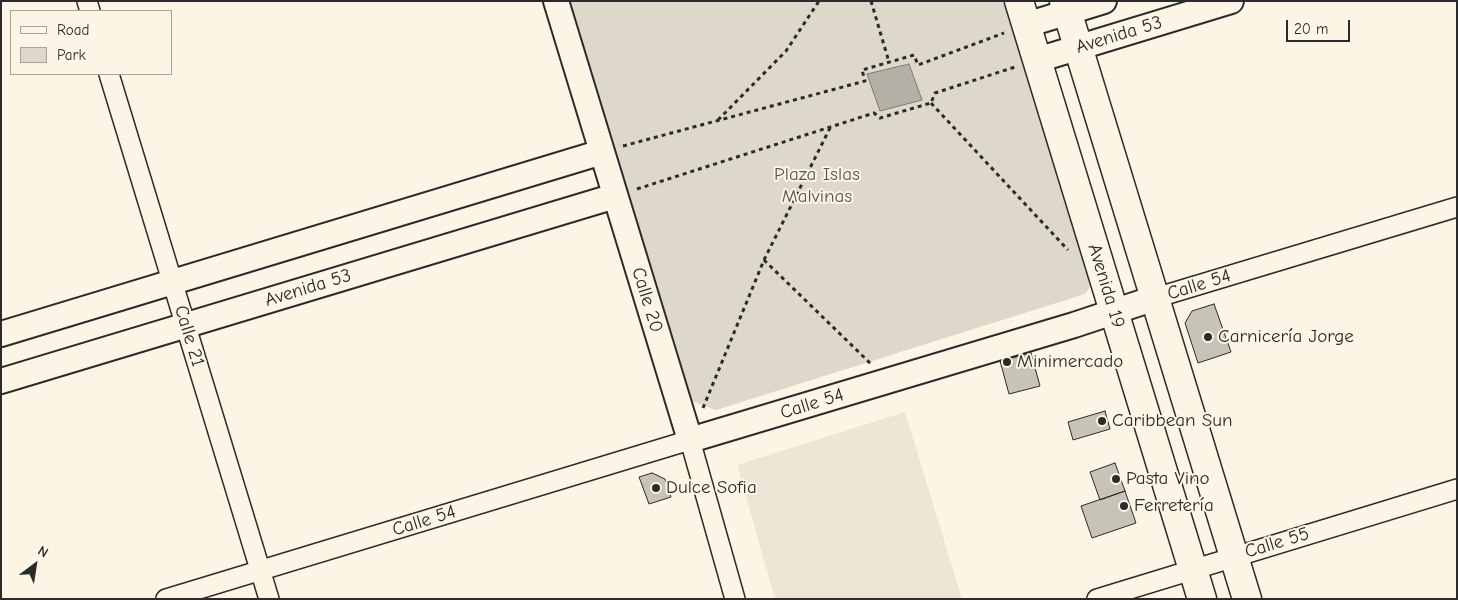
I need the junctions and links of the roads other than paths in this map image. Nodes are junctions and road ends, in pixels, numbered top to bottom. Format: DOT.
graph roads {
  1 [pos="556,1"];
  2 [pos="1104,1"];
  3 [pos="1231,1"];
  4 [pos="1066,7"];
  5 [pos="1022,13"];
  6 [pos="1078,47"];
  7 [pos="1036,60"];
  8 [pos="109,75"];
  9 [pos="602,152"];
  10 [pos="615,196"];
  11 [pos="1457,207"];
  12 [pos="173,282"];
  13 [pos="1155,298"];
  14 [pos="1114,312"];
  15 [pos="186,325"];
  16 [pos="1,334"];
  17 [pos="1,381"];
  18 [pos="690,440"];
  19 [pos="1457,489"];
  20 [pos="1234,556"];
  21 [pos="1193,569"];
  22 [pos="261,570"];
  23 [pos="166,599"];
  24 [pos="269,599"];
  25 [pos="735,599"];
  26 [pos="1097,599"];
  27 [pos="1202,599"];
  28 [pos="1247,599"];
  1 -- 9 [label="street, Calle 20"];
  2 -- 4 [label="street, Avenida 53"];
  3 -- 6 [label="street, Avenida 53"];
  4 -- 5 [label="street, Avenida 53"];
  4 -- 6 [label="main road"];
  5 -- 7 [label="main road, Avenida 19"];
  6 -- 7 [label="street, Avenida 53"];
  6 -- 13 [label="main road"];
  7 -- 14 [label="main road, Avenida 19"];
  8 -- 12 [label="street, Calle 21"];
  9 -- 10 [label="street, Calle 20"];
  9 -- 12 [label="street"];
  10 -- 15 [label="street, Avenida 53"];
  10 -- 18 [label="street, Calle 20"];
  11 -- 13 [label="street, Calle 54"];
  12 -- 15 [label="street, Calle 21"];
  12 -- 16 [label="street"];
  13 -- 14 [label="street, Calle 54"];
  13 -- 20 [label="main road"];
  14 -- 18 [label="street, Calle 54"];
  14 -- 21 [label="main road, Avenida 19"];
  15 -- 17 [label="street, Avenida 53"];
  15 -- 22 [label="street, Calle 21"];
  18 -- 22 [label="street, Calle 54"];
  18 -- 25 [label="street, Calle 20"];
  19 -- 20 [label="street, Calle 55"];
  20 -- 21 [label="street, Calle 55"];
  20 -- 28 [label="main road"];
  21 -- 26 [label="street, Calle 55"];
  21 -- 27 [label="main road, Avenida 19"];
  22 -- 23 [label="street, Calle 54"];
  22 -- 24 [label="street, Calle 21"];
}
